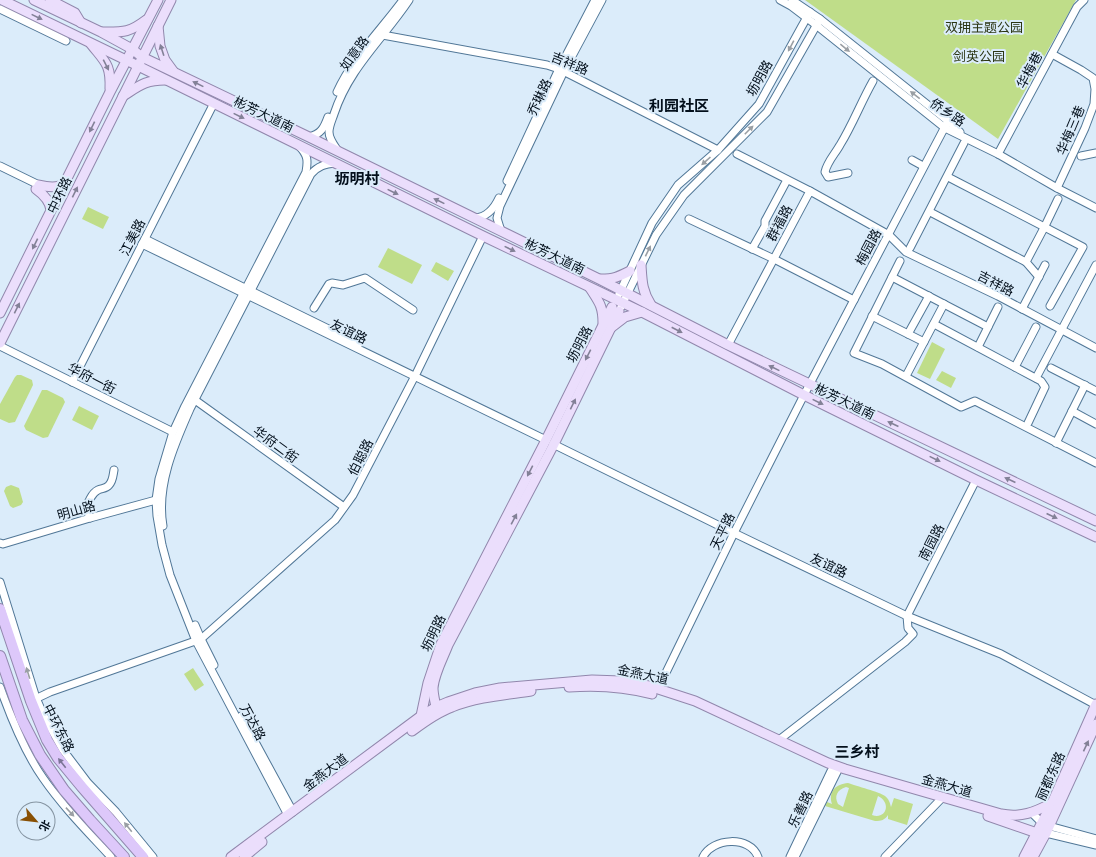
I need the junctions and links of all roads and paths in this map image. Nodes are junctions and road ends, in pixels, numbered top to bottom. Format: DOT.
graph roads {
  1 [pos="2,0"];
  2 [pos="34,0"];
  3 [pos="50,0"];
  4 [pos="158,0"];
  5 [pos="171,0"];
  6 [pos="403,0"];
  7 [pos="409,0"];
  8 [pos="595,0"];
  9 [pos="602,0"];
  10 [pos="780,0"];
  11 [pos="792,0"];
  12 [pos="1084,0"];
  13 [pos="0,8"];
  14 [pos="808,15"];
  15 [pos="147,19"];
  16 [pos="818,22"];
  17 [pos="81,23"];
  18 [pos="158,25"];
  19 [pos="101,32"];
  20 [pos="379,35"];
  21 [pos="66,40"];
  22 [pos="89,42"];
  23 [pos="132,49"];
  24 [pos="1052,54"];
  25 [pos="126,60"];
  26 [pos="140,62"];
  27 [pos="562,70"];
  28 [pos="174,73"];
  29 [pos="166,80"];
  30 [pos="873,81"];
  31 [pos="110,92"];
  32 [pos="122,96"];
  33 [pos="1095,96"];
  34 [pos="214,103"];
  35 [pos="947,124"];
  36 [pos="327,126"];
  37 [pos="309,137"];
  38 [pos="965,140"];
  39 [pos="298,145"];
  40 [pos="718,150"];
  41 [pos="338,151"];
  42 [pos="1096,153"];
  43 [pos="738,154"];
  44 [pos="998,154"];
  45 [pos="1081,156"];
  46 [pos="912,160"];
  47 [pos="335,163"];
  48 [pos="0,166"];
  49 [pos="923,166"];
  50 [pos="0,170"];
  51 [pos="848,173"];
  52 [pos="948,177"];
  53 [pos="787,180"];
  54 [pos="65,183"];
  55 [pos="38,187"];
  56 [pos="1057,188"];
  57 [pos="810,191"];
  58 [pos="1058,199"];
  59 [pos="498,206"];
  60 [pos="1096,208"];
  61 [pos="51,210"];
  62 [pos="932,213"];
  63 [pos="474,218"];
  64 [pos="689,218"];
  65 [pos="1045,226"];
  66 [pos="501,231"];
  67 [pos="889,235"];
  68 [pos="483,236"];
  69 [pos="143,242"];
  70 [pos="752,248"];
  71 [pos="910,248"];
  72 [pos="774,258"];
  73 [pos="900,260"];
  74 [pos="1026,262"];
  75 [pos="641,265"];
  76 [pos="1045,265"];
  77 [pos="1096,265"];
  78 [pos="630,271"];
  79 [pos="892,277"];
  80 [pos="1039,277"];
  81 [pos="599,279"];
  82 [pos="590,288"];
  83 [pos="247,292"];
  84 [pos="624,292"];
  85 [pos="929,296"];
  86 [pos="854,300"];
  87 [pos="944,304"];
  88 [pos="617,305"];
  89 [pos="651,305"];
  90 [pos="998,306"];
  91 [pos="1050,306"];
  92 [pos="314,308"];
  93 [pos="1022,309"];
  94 [pos="413,310"];
  95 [pos="642,312"];
  96 [pos="0,313"];
  97 [pos="872,316"];
  98 [pos="934,324"];
  99 [pos="606,327"];
  100 [pos="988,327"];
  101 [pos="1036,327"];
  102 [pos="1062,330"];
  103 [pos="908,334"];
  104 [pos="924,342"];
  105 [pos="0,345"];
  106 [pos="728,345"];
  107 [pos="978,347"];
  108 [pos="1096,348"];
  109 [pos="1015,367"];
  110 [pos="1051,368"];
  111 [pos="416,374"];
  112 [pos="906,376"];
  113 [pos="1036,378"];
  114 [pos="72,382"];
  115 [pos="810,385"];
  116 [pos="1085,385"];
  117 [pos="1096,391"];
  118 [pos="804,395"];
  119 [pos="195,400"];
  120 [pos="1072,411"];
  121 [pos="1028,423"];
  122 [pos="1096,424"];
  123 [pos="173,432"];
  124 [pos="549,440"];
  125 [pos="1056,443"];
  126 [pos="1096,463"];
  127 [pos="114,470"];
  128 [pos="976,480"];
  129 [pos="156,500"];
  130 [pos="344,507"];
  131 [pos="90,518"];
  132 [pos="1096,521"];
  133 [pos="734,533"];
  134 [pos="1096,536"];
  135 [pos="1,545"];
  136 [pos="0,582"];
  137 [pos="0,609"];
  138 [pos="907,616"];
  139 [pos="198,640"];
  140 [pos="0,656"];
  141 [pos="0,687"];
  142 [pos="658,689"];
  143 [pos="11,691"];
  144 [pos="33,699"];
  145 [pos="1096,705"];
  146 [pos="436,707"];
  147 [pos="421,716"];
  148 [pos="22,720"];
  149 [pos="1096,724"];
  150 [pos="779,740"];
  151 [pos="36,758"];
  152 [pos="834,771"];
  153 [pos="940,800"];
  154 [pos="1052,803"];
  155 [pos="1031,812"];
  156 [pos="291,813"];
  157 [pos="1014,820"];
  158 [pos="1044,829"];
  159 [pos="1096,839"];
  160 [pos="1096,845"];
  161 [pos="113,846"];
  162 [pos="111,857"];
  163 [pos="117,857"];
  164 [pos="124,857"];
  165 [pos="146,857"];
  166 [pos="231,857"];
  167 [pos="244,857"];
  168 [pos="703,857"];
  169 [pos="758,857"];
  170 [pos="790,857"];
  171 [pos="795,857"];
  172 [pos="885,857"];
  173 [pos="1024,857"];
  174 [pos="1033,857"];
  1 -- 22 [label="main road, 彬芳大道南, one-way"];
  2 -- 17 [label="main road, 彬芳大道南"];
  3 -- 17 [label="main road"];
  4 -- 15 [label="main road"];
  5 -- 18 [label="main road, 中环路"];
  6 -- 20 [label="street, 如意路"];
  7 -- 20 [label="street, 如意路"];
  8 -- 27 [label="street, 乔琳路"];
  9 -- 27 [label="street, 乔琳路"];
  10 -- 14 [label="street, 侨乡路"];
  11 -- 14 [label="street, 侨乡路"];
  12 -- 24 [label="street, 华梅巷"];
  13 -- 21 [label="street"];
  14 -- 16 [label="street, 侨乡路"];
  14 -- 40 [label="street, 坜明路, one-way"];
  15 -- 19 [label="main road"];
  15 -- 23 [label="main road"];
  16 -- 35 [label="street, 侨乡路"];
  75 -- 16 [label="street, 坜明路, one-way"];
  17 -- 19 [label="main road, 彬芳大道南"];
  18 -- 26 [label="main road, 中环路"];
  28 -- 18 [label="main road, one-way"];
  19 -- 23 [label="main road, 彬芳大道南"];
  20 -- 27 [label="street, 吉祥路"];
  20 -- 36 [label="street, 如意路"];
  22 -- 25 [label="main road, 彬芳大道南"];
  22 -- 31 [label="main road, one-way"];
  23 -- 25 [label="main road"];
  23 -- 26 [label="main road, 彬芳大道南"];
  24 -- 33 [label="street, 华梅三巷"];
  24 -- 44 [label="street, 华梅巷"];
  25 -- 26 [label="main road, 彬芳大道南"];
  25 -- 31 [label="main road, 中环路"];
  26 -- 28 [label="main road, 彬芳大道南"];
  26 -- 29 [label="main road, 彬芳大道南"];
  26 -- 32 [label="main road, 中环路"];
  27 -- 40 [label="street, 吉祥路"];
  27 -- 59 [label="street, 乔琳路"];
  37 -- 28 [label="main road, 彬芳大道南, one-way"];
  29 -- 32 [label="main road"];
  29 -- 34 [label="main road, 彬芳大道南"];
  30 -- 51 [label="street"];
  31 -- 54 [label="main road, 中环路, one-way"];
  105 -- 32 [label="main road, 中环路, one-way"];
  33 -- 56 [label="street, 华梅三巷"];
  34 -- 39 [label="main road, 彬芳大道南, one-way"];
  34 -- 69 [label="street, 江美路"];
  35 -- 38 [label="street, 侨乡路"];
  35 -- 67 [label="street, 梅园路"];
  36 -- 37 [label="street"];
  36 -- 41 [label="street"];
  37 -- 41 [label="main road, 彬芳大道南"];
  38 -- 44 [label="street, 侨乡路"];
  38 -- 52 [label="street"];
  39 -- 47 [label="main road, 彬芳大道南"];
  39 -- 83 [label="street"];
  40 -- 78 [label="street, 坜明路, one-way"];
  63 -- 41 [label="main road, 彬芳大道南, one-way"];
  42 -- 45 [label="street"];
  43 -- 53 [label="street"];
  44 -- 56 [label="street, 侨乡路"];
  46 -- 49 [label="street"];
  47 -- 68 [label="main road, 彬芳大道南, one-way"];
  47 -- 83 [label="street"];
  48 -- 55 [label="street"];
  50 -- 55 [label="street"];
  52 -- 65 [label="street"];
  52 -- 71 [label="street"];
  53 -- 57 [label="street"];
  53 -- 70 [label="street"];
  54 -- 55 [label="main road"];
  54 -- 61 [label="main road, 中环路"];
  55 -- 61 [label="main road"];
  56 -- 60 [label="street, 侨乡路"];
  57 -- 67 [label="street"];
  57 -- 72 [label="street, 群福路"];
  58 -- 65 [label="street"];
  59 -- 63 [label="street"];
  59 -- 66 [label="street"];
  61 -- 96 [label="main road, 中环路, one-way"];
  62 -- 74 [label="street"];
  63 -- 66 [label="main road, 彬芳大道南"];
  64 -- 70 [label="street"];
  65 -- 74 [label="street"];
  65 -- 91 [label="street"];
  66 -- 81 [label="main road, 彬芳大道南"];
  67 -- 86 [label="street, 梅园路"];
  67 -- 93 [label="street, 吉祥路"];
  68 -- 82 [label="main road, 彬芳大道南, one-way"];
  68 -- 111 [label="street, 伯聪路"];
  69 -- 83 [label="street, 友谊路"];
  69 -- 114 [label="street, 江美路"];
  70 -- 72 [label="street"];
  72 -- 86 [label="street"];
  72 -- 106 [label="street, 群福路"];
  73 -- 79 [label="street"];
  74 -- 80 [label="street"];
  75 -- 84 [label="street, 坜明路"];
  75 -- 89 [label="main road"];
  76 -- 80 [label="street"];
  77 -- 102 [label="street"];
  78 -- 81 [label="main road"];
  78 -- 84 [label="street, 坜明路"];
  79 -- 85 [label="street"];
  79 -- 97 [label="street"];
  80 -- 93 [label="street"];
  81 -- 84 [label="main road, 彬芳大道南"];
  82 -- 88 [label="main road, 彬芳大道南"];
  82 -- 99 [label="main road"];
  83 -- 111 [label="street, 友谊路"];
  83 -- 119 [label="street"];
  83 -- 123 [label="street"];
  84 -- 88 [label="street, 坜明路"];
  84 -- 89 [label="main road, 彬芳大道南"];
  85 -- 87 [label="street"];
  85 -- 103 [label="street"];
  86 -- 115 [label="street, 梅园路"];
  87 -- 98 [label="street"];
  87 -- 100 [label="street"];
  88 -- 95 [label="main road, 彬芳大道南"];
  88 -- 99 [label="main road, 坜明路"];
  89 -- 106 [label="main road, 彬芳大道南"];
  90 -- 100 [label="street"];
  92 -- 94 [label="street"];
  93 -- 102 [label="street, 吉祥路"];
  95 -- 99 [label="main road"];
  95 -- 118 [label="main road, 彬芳大道南, one-way"];
  97 -- 103 [label="street"];
  97 -- 112 [label="street"];
  98 -- 104 [label="street"];
  98 -- 107 [label="street"];
  99 -- 124 [label="main road, 坜明路"];
  100 -- 107 [label="street"];
  101 -- 109 [label="street"];
  102 -- 108 [label="street, 吉祥路"];
  102 -- 113 [label="street"];
  103 -- 104 [label="street"];
  104 -- 112 [label="street"];
  105 -- 114 [label="street, 华府一街"];
  115 -- 106 [label="main road, 彬芳大道南, one-way"];
  107 -- 109 [label="street"];
  109 -- 113 [label="street"];
  110 -- 116 [label="street"];
  111 -- 124 [label="street, 友谊路"];
  111 -- 130 [label="street, 伯聪路"];
  112 -- 125 [label="street"];
  113 -- 121 [label="street"];
  114 -- 123 [label="street, 华府一街"];
  115 -- 118 [label="street, 天平路"];
  132 -- 115 [label="main road, 彬芳大道南, one-way"];
  116 -- 117 [label="street"];
  116 -- 120 [label="street"];
  118 -- 128 [label="main road, 彬芳大道南, one-way"];
  118 -- 133 [label="street, 天平路"];
  119 -- 130 [label="street, 华府二街"];
  119 -- 139 [label="street"];
  120 -- 122 [label="street"];
  120 -- 125 [label="street"];
  123 -- 129 [label="street"];
  124 -- 133 [label="street, 友谊路"];
  146 -- 124 [label="main road, 坜明路, one-way"];
  124 -- 147 [label="main road, 坜明路, one-way"];
  125 -- 126 [label="street"];
  127 -- 131 [label="street"];
  128 -- 134 [label="main road, 彬芳大道南, one-way"];
  128 -- 138 [label="street, 南园路"];
  129 -- 131 [label="street, 明山路"];
  129 -- 139 [label="street"];
  130 -- 139 [label="street, 伯聪路"];
  131 -- 135 [label="street, 明山路"];
  133 -- 138 [label="street, 友谊路"];
  133 -- 142 [label="street, 天平路"];
  144 -- 136 [label="street, one-way"];
  137 -- 144 [label="highway, 中环东路"];
  138 -- 145 [label="street, 友谊路"];
  138 -- 150 [label="street"];
  139 -- 144 [label="street"];
  139 -- 156 [label="street, 万达路"];
  140 -- 143 [label="highway"];
  141 -- 151 [label="street"];
  142 -- 146 [label="main road, 金燕大道"];
  142 -- 150 [label="main road, 金燕大道"];
  143 -- 144 [label="highway"];
  143 -- 148 [label="highway"];
  144 -- 148 [label="highway"];
  165 -- 144 [label="highway, 中环东路, one-way"];
  145 -- 154 [label="main road, 丽都东路"];
  146 -- 147 [label="main road, 金燕大道"];
  147 -- 156 [label="main road, 金燕大道"];
  148 -- 151 [label="highway"];
  158 -- 149 [label="main road, 丽都东路, one-way"];
  150 -- 157 [label="main road, 金燕大道"];
  151 -- 161 [label="highway"];
  151 -- 162 [label="street, one-way"];
  152 -- 153 [label="main road, 金燕大道"];
  152 -- 167 [label="main road, 金燕大道"];
  152 -- 170 [label="street, 乐善路"];
  152 -- 171 [label="street, 乐善路"];
  153 -- 157 [label="main road, 金燕大道"];
  153 -- 172 [label="street"];
  154 -- 155 [label="main road, 金燕大道"];
  154 -- 158 [label="main road, 丽都东路"];
  155 -- 157 [label="main road, 金燕大道"];
  155 -- 158 [label="street"];
  156 -- 166 [label="main road, 金燕大道"];
  157 -- 158 [label="main road, 金燕大道"];
  158 -- 159 [label="street"];
  158 -- 160 [label="street"];
  158 -- 173 [label="main road, 丽都东路"];
  158 -- 174 [label="main road, 丽都东路"];
  161 -- 163 [label="highway"];
  161 -- 164 [label="highway"];
  168 -- 169 [label="street"];
}
